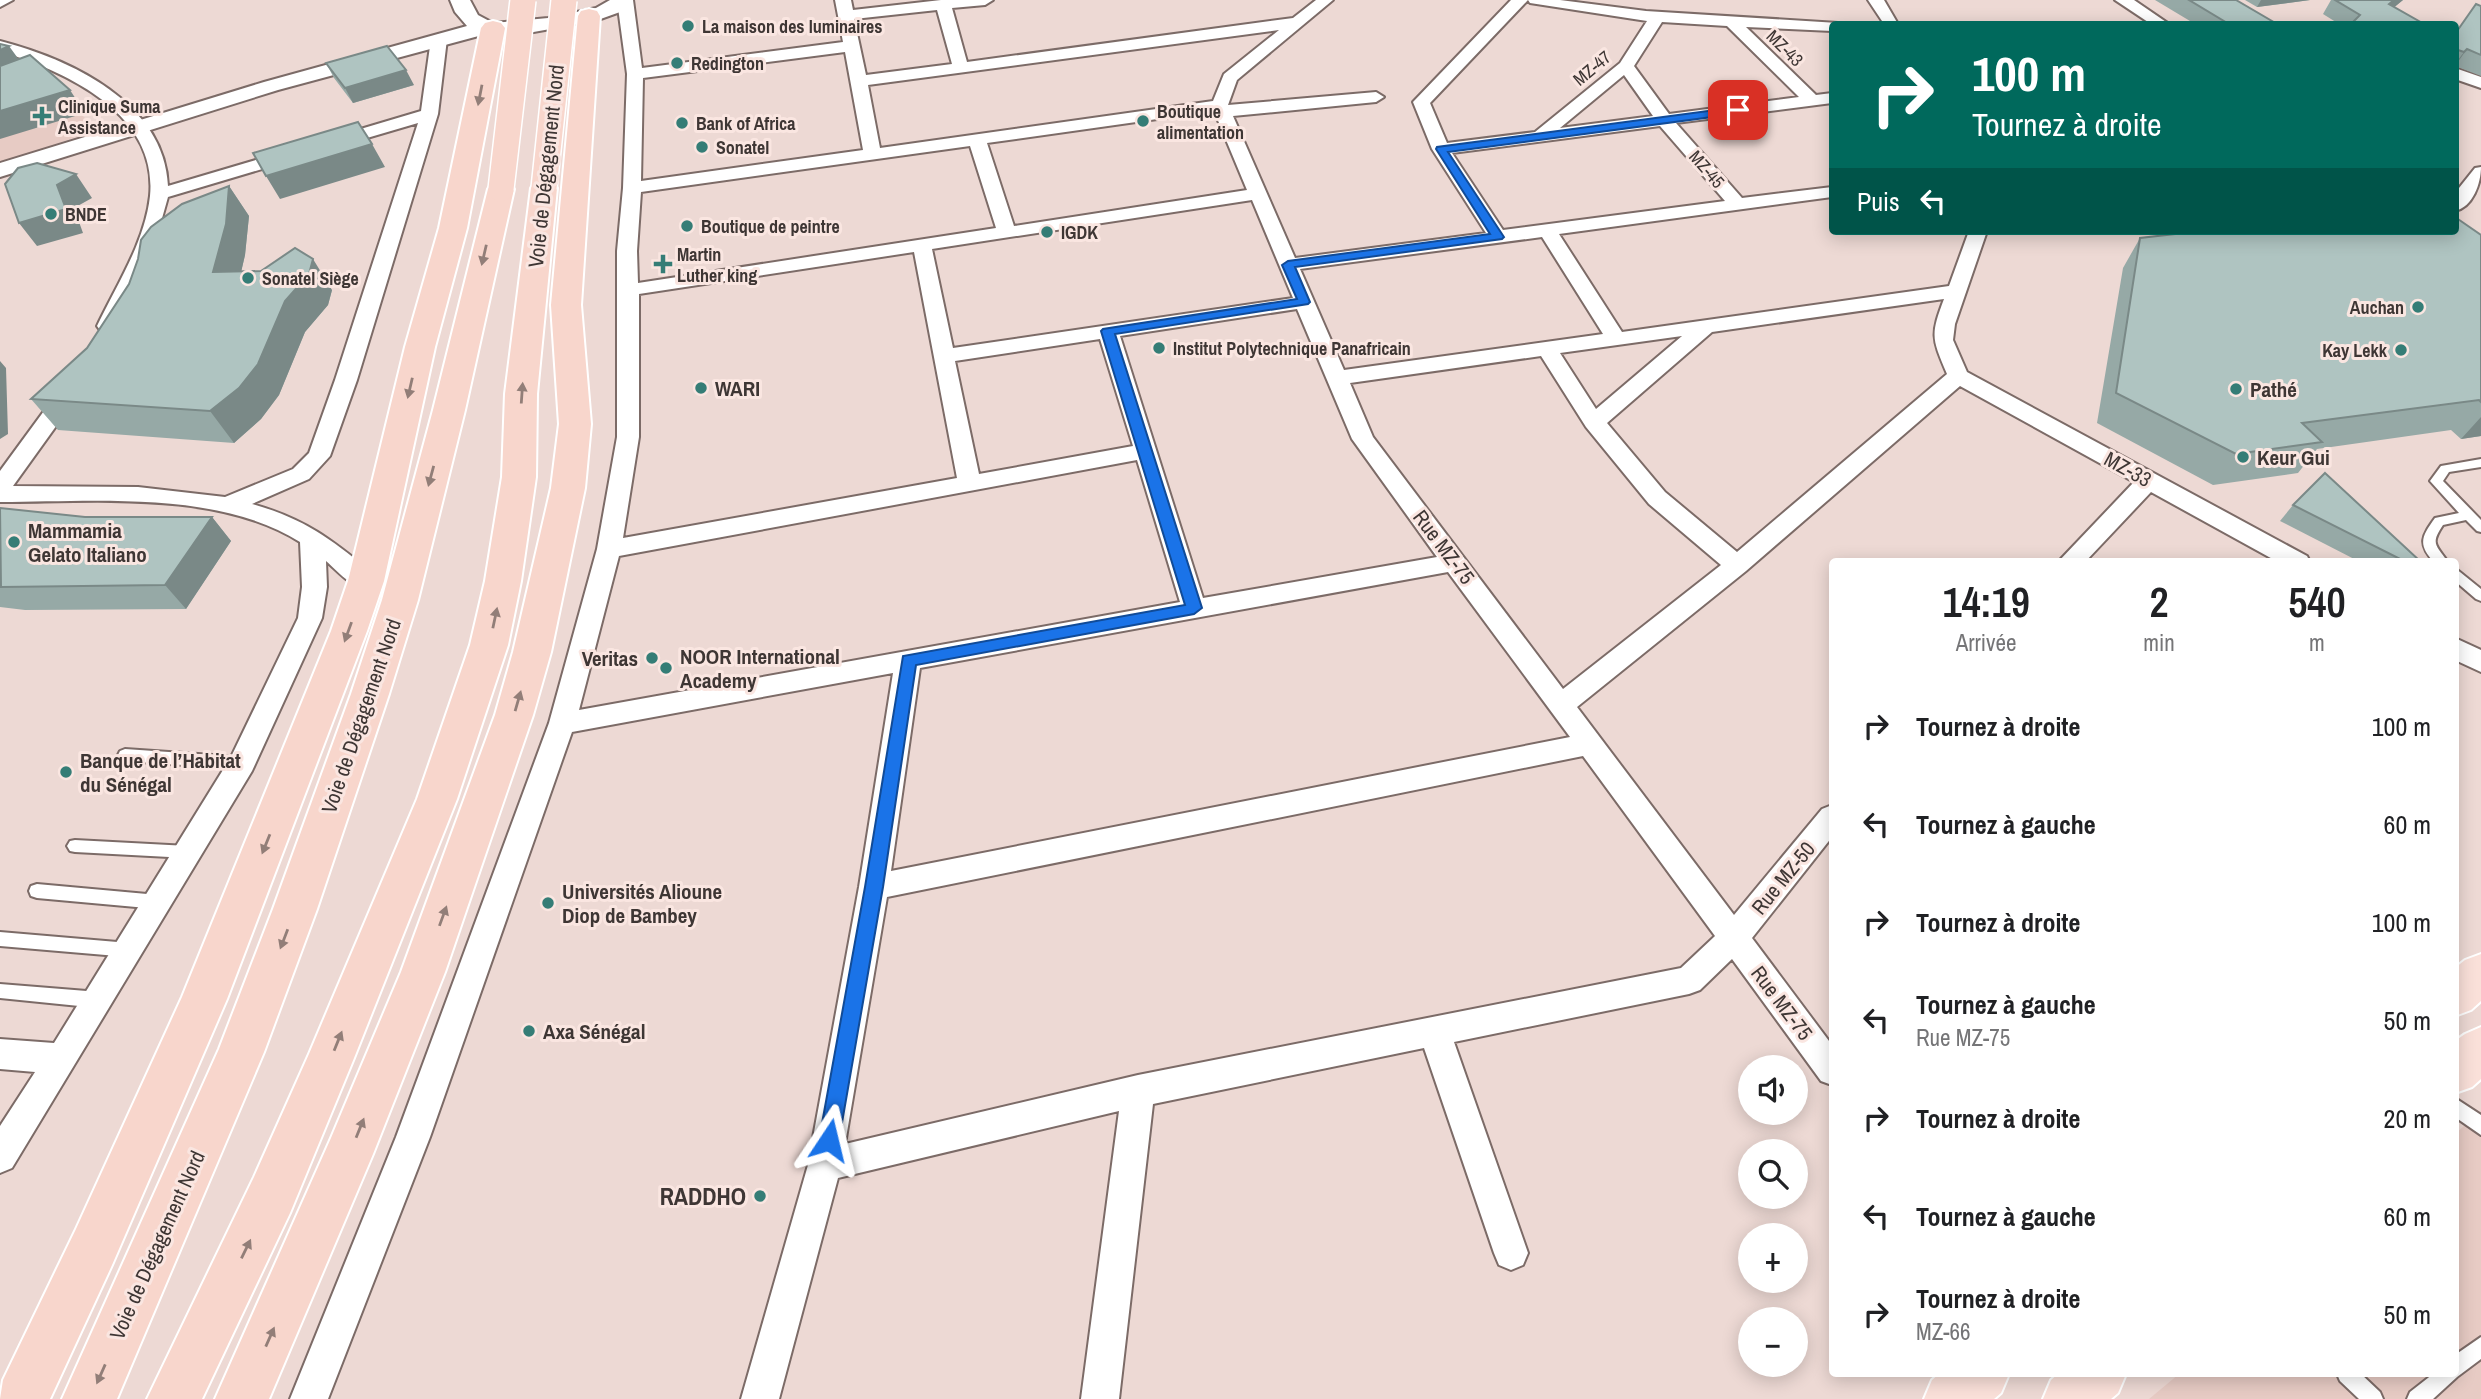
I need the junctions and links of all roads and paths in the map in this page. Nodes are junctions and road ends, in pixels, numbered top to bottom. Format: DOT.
graph roads {
  1 [pos="5,0"];
  2 [pos="523,0"];
  3 [pos="985,0"];
  4 [pos="1325,0"];
  5 [pos="1520,0"];
  6 [pos="1535,0"];
  7 [pos="1607,0"];
  8 [pos="1876,0"];
  9 [pos="2123,0"];
  10 [pos="0,2"];
  11 [pos="599,4"];
  12 [pos="943,5"];
  13 [pos="844,8"];
  14 [pos="1594,12"];
  15 [pos="475,17"];
  16 [pos="1657,19"];
  17 [pos="1889,21"];
  18 [pos="2156,21"];
  19 [pos="1731,22"];
  20 [pos="1294,23"];
  21 [pos="1829,26"];
  22 [pos="439,39"];
  23 [pos="0,46"];
  24 [pos="853,46"];
  25 [pos="407,47"];
  26 [pos="54,65"];
  27 [pos="1626,66"];
  28 [pos="961,68"];
  29 [pos="32,74"];
  30 [pos="635,74"];
  31 [pos="2459,75"];
  32 [pos="859,81"];
  33 [pos="2481,83"];
  34 [pos="1376,97"];
  35 [pos="1829,98"];
  36 [pos="1812,101"];
  37 [pos="1222,108"];
  38 [pos="429,114"];
  39 [pos="1664,120"];
  40 [pos="139,127"];
  41 [pos="1539,136"];
  42 [pos="977,140"];
  43 [pos="1441,149"];
  44 [pos="873,155"];
  45 [pos="0,170"];
  46 [pos="2481,172"];
  47 [pos="632,188"];
  48 [pos="1829,192"];
  49 [pos="160,194"];
  50 [pos="1258,194"];
  51 [pos="2459,201"];
  52 [pos="1738,205"];
  53 [pos="1548,230"];
  54 [pos="1007,233"];
  55 [pos="1977,235"];
  56 [pos="1498,237"];
  57 [pos="922,246"];
  58 [pos="1288,265"];
  59 [pos="629,290"];
  60 [pos="435,291"];
  61 [pos="1956,291"];
  62 [pos="1304,302"];
  63 [pos="1706,326"];
  64 [pos="1108,331"];
  65 [pos="1616,338"];
  66 [pos="99,342"];
  67 [pos="567,344"];
  68 [pos="1546,348"];
  69 [pos="943,356"];
  70 [pos="1958,376"];
  71 [pos="79,377"];
  72 [pos="1337,378"];
  73 [pos="449,410"];
  74 [pos="1594,422"];
  75 [pos="1145,451"];
  76 [pos="2481,463"];
  77 [pos="519,477"];
  78 [pos="2148,480"];
  79 [pos="969,483"];
  80 [pos="0,488"];
  81 [pos="0,494"];
  82 [pos="226,506"];
  83 [pos="2467,516"];
  84 [pos="2481,528"];
  85 [pos="311,537"];
  86 [pos="608,549"];
  87 [pos="2074,558"];
  88 [pos="2291,558"];
  89 [pos="2438,558"];
  90 [pos="1455,562"];
  91 [pos="1737,565"];
  92 [pos="2459,577"];
  93 [pos="366,581"];
  94 [pos="2481,596"];
  95 [pos="1194,608"];
  96 [pos="2459,650"];
  97 [pos="908,660"];
  98 [pos="2481,662"];
  99 [pos="1562,705"];
  100 [pos="562,723"];
  101 [pos="1591,744"];
  102 [pos="125,755"];
  103 [pos="242,763"];
  104 [pos="1829,821"];
  105 [pos="75,846"];
  106 [pos="188,852"];
  107 [pos="874,887"];
  108 [pos="37,891"];
  109 [pos="158,902"];
  110 [pos="0,939"];
  111 [pos="1733,939"];
  112 [pos="129,950"];
  113 [pos="2481,974"];
  114 [pos="0,991"];
  115 [pos="2459,992"];
  116 [pos="99,1000"];
  117 [pos="1434,1031"];
  118 [pos="2481,1049"];
  119 [pos="0,1054"];
  120 [pos="62,1059"];
  121 [pos="1829,1066"];
  122 [pos="2459,1068"];
  123 [pos="1138,1091"];
  124 [pos="2459,1109"];
  125 [pos="2481,1126"];
  126 [pos="3,1147"];
  127 [pos="825,1166"];
  128 [pos="1511,1253"];
  129 [pos="2481,1347"];
  130 [pos="2459,1365"];
  131 [pos="1978,1377"];
  132 [pos="2096,1377"];
  133 [pos="2350,1377"];
  134 [pos="2444,1377"];
  135 [pos="22,1399"];
  136 [pos="89,1399"];
  137 [pos="174,1399"];
  138 [pos="242,1399"];
  139 [pos="309,1399"];
  140 [pos="760,1399"];
  141 [pos="1100,1399"];
  142 [pos="1951,1399"];
  143 [pos="2070,1399"];
  144 [pos="2373,1399"];
  145 [pos="2417,1399"];
  1 -- 10 [label="street"];
  2 -- 73 [label="highway, Voie de Dégagement Nord, one-way, bridge"];
  3 -- 12 [label="street"];
  4 -- 20 [label="street"];
  5 -- 43 [label="street"];
  6 -- 14 [label="street"];
  7 -- 14 [label="street"];
  8 -- 17 [label="street"];
  9 -- 18 [label="street"];
  11 -- 15 [label="street"];
  11 -- 30 [label="street"];
  11 -- 67 [label="highway"];
  77 -- 11 [label="highway, Voie de Dégagement Nord, one-way, bridge"];
  12 -- 13 [label="street"];
  12 -- 28 [label="street"];
  13 -- 24 [label="street"];
  14 -- 16 [label="street"];
  15 -- 22 [label="street"];
  15 -- 25 [label="street"];
  15 -- 60 [label="highway, one-way"];
  16 -- 19 [label="street"];
  16 -- 27 [label="street, MZ-47"];
  19 -- 21 [label="street"];
  19 -- 36 [label="street, MZ-43"];
  20 -- 28 [label="street"];
  20 -- 37 [label="street"];
  22 -- 25 [label="street"];
  22 -- 38 [label="street"];
  23 -- 26 [label="street"];
  24 -- 30 [label="street"];
  24 -- 32 [label="street"];
  25 -- 40 [label="street"];
  26 -- 29 [label="street"];
  26 -- 40 [label="street"];
  27 -- 39 [label="street, MZ-45"];
  27 -- 41 [label="street, MZ-47"];
  28 -- 32 [label="street"];
  30 -- 47 [label="street"];
  31 -- 33 [label="street"];
  32 -- 44 [label="street"];
  34 -- 37 [label="street"];
  35 -- 36 [label="street"];
  36 -- 39 [label="street"];
  37 -- 42 [label="street"];
  37 -- 50 [label="street, Rue MZ-75"];
  38 -- 49 [label="street"];
  38 -- 82 [label="street"];
  39 -- 41 [label="street"];
  39 -- 52 [label="street, MZ-45"];
  40 -- 45 [label="street"];
  40 -- 49 [label="street"];
  41 -- 43 [label="street"];
  42 -- 44 [label="street"];
  42 -- 54 [label="street"];
  43 -- 56 [label="street"];
  44 -- 47 [label="street"];
  46 -- 51 [label="street"];
  47 -- 59 [label="street"];
  48 -- 52 [label="street"];
  49 -- 66 [label="street"];
  50 -- 54 [label="street"];
  50 -- 58 [label="street, Rue MZ-75"];
  52 -- 53 [label="street"];
  53 -- 56 [label="street"];
  53 -- 65 [label="street"];
  54 -- 57 [label="street"];
  55 -- 61 [label="street"];
  56 -- 58 [label="street"];
  57 -- 59 [label="street"];
  57 -- 69 [label="street"];
  58 -- 62 [label="street, Rue MZ-75"];
  59 -- 86 [label="street"];
  60 -- 73 [label="highway"];
  60 -- 93 [label="highway, one-way"];
  61 -- 63 [label="street"];
  61 -- 70 [label="street"];
  62 -- 64 [label="street"];
  62 -- 72 [label="street, Rue MZ-75"];
  63 -- 65 [label="street"];
  63 -- 74 [label="street"];
  64 -- 69 [label="street"];
  64 -- 75 [label="street"];
  65 -- 68 [label="street"];
  67 -- 77 [label="highway"];
  138 -- 67 [label="highway, one-way"];
  68 -- 72 [label="street"];
  68 -- 74 [label="street"];
  69 -- 79 [label="street"];
  70 -- 78 [label="street, MZ-33"];
  70 -- 91 [label="street"];
  71 -- 80 [label="street"];
  72 -- 90 [label="street, Rue MZ-75"];
  73 -- 136 [label="highway, Voie de Dégagement Nord, one-way"];
  74 -- 91 [label="street"];
  75 -- 79 [label="street"];
  75 -- 95 [label="street"];
  76 -- 83 [label="lane"];
  137 -- 77 [label="highway, Voie de Dégagement Nord, one-way"];
  78 -- 87 [label="street"];
  78 -- 88 [label="street, MZ-33"];
  79 -- 86 [label="street"];
  81 -- 82 [label="street"];
  82 -- 85 [label="street"];
  83 -- 84 [label="lane"];
  83 -- 89 [label="lane"];
  85 -- 93 [label="street"];
  85 -- 103 [label="street"];
  86 -- 100 [label="street"];
  90 -- 95 [label="street"];
  90 -- 99 [label="street, Rue MZ-75"];
  91 -- 99 [label="street"];
  92 -- 94 [label="lane"];
  93 -- 135 [label="highway, one-way"];
  95 -- 97 [label="street"];
  96 -- 98 [label="street"];
  97 -- 100 [label="street"];
  97 -- 107 [label="street"];
  99 -- 101 [label="street, Rue MZ-75"];
  100 -- 139 [label="street"];
  101 -- 107 [label="street"];
  101 -- 111 [label="street, Rue MZ-75"];
  102 -- 103 [label="lane"];
  103 -- 106 [label="street"];
  104 -- 111 [label="street, Rue MZ-50"];
  105 -- 106 [label="lane"];
  106 -- 109 [label="street"];
  107 -- 127 [label="street"];
  108 -- 109 [label="lane"];
  109 -- 112 [label="street"];
  110 -- 112 [label="lane"];
  111 -- 117 [label="street"];
  111 -- 121 [label="street, Rue MZ-75"];
  112 -- 116 [label="street"];
  113 -- 115 [label="main road"];
  114 -- 116 [label="lane"];
  116 -- 120 [label="street"];
  117 -- 123 [label="street"];
  117 -- 128 [label="street"];
  118 -- 122 [label="main road"];
  119 -- 120 [label="street"];
  120 -- 126 [label="street"];
  123 -- 127 [label="street"];
  123 -- 141 [label="street"];
  124 -- 125 [label="lane"];
  127 -- 140 [label="street"];
  129 -- 130 [label="lane"];
  131 -- 142 [label="main road"];
  132 -- 143 [label="main road"];
  133 -- 144 [label="lane"];
  134 -- 145 [label="lane"];
}
